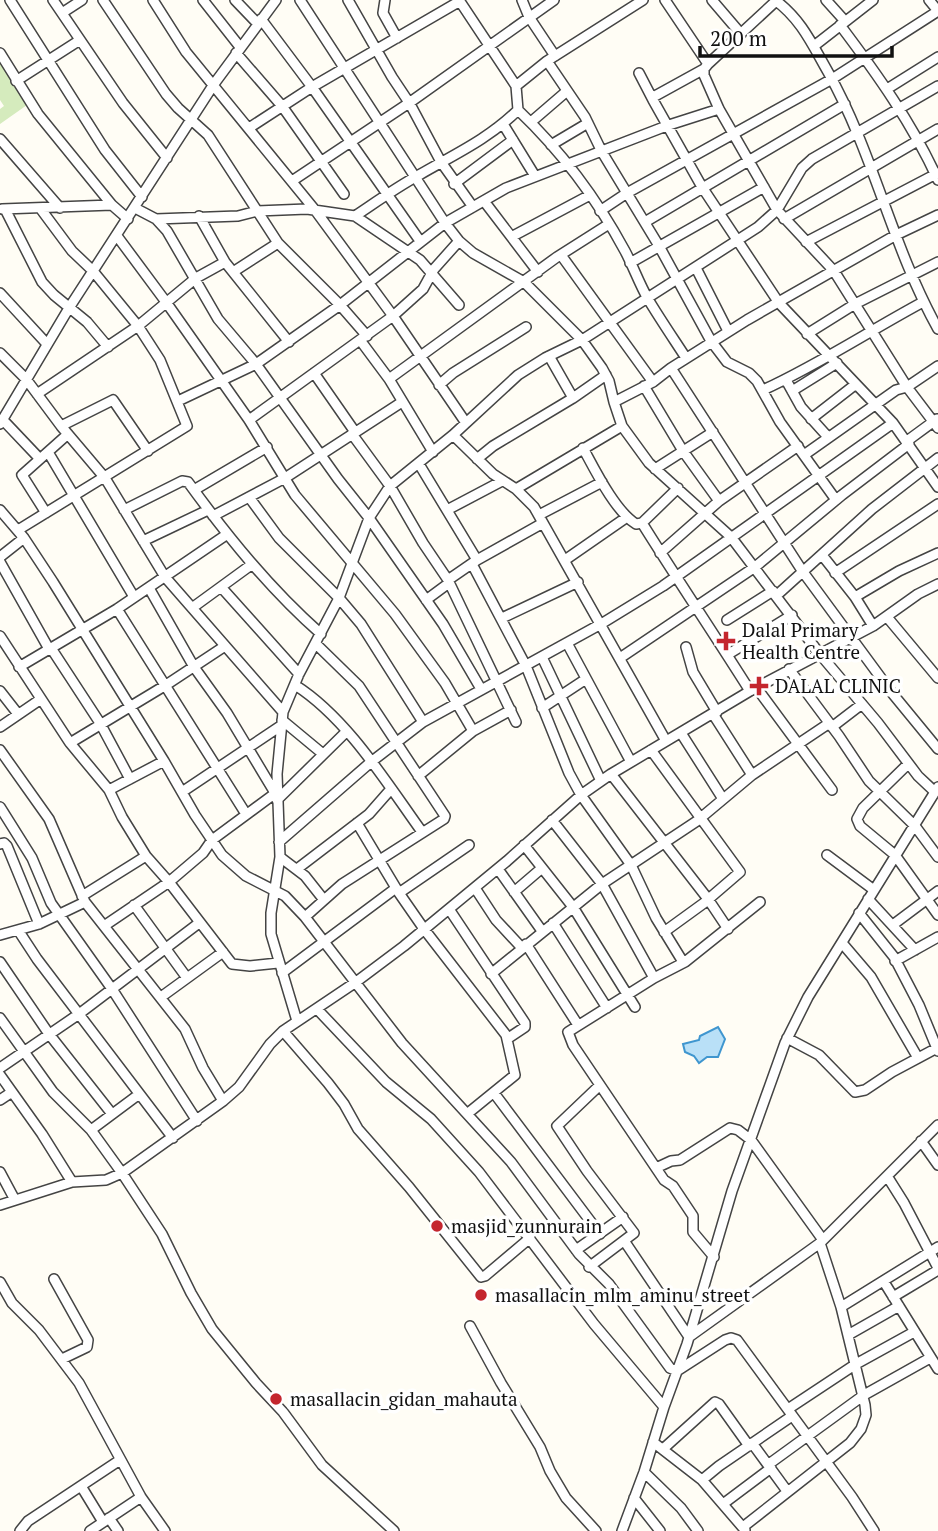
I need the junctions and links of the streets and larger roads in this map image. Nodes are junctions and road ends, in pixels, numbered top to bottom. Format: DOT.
graph roads {
  1 [pos="10,0"];
  2 [pos="53,0"];
  3 [pos="82,0"];
  4 [pos="103,0"];
  5 [pos="153,0"];
  6 [pos="203,0"];
  7 [pos="235,0"];
  8 [pos="276,0"];
  9 [pos="300,0"];
  10 [pos="348,0"];
  11 [pos="385,0"];
  12 [pos="460,0"];
  13 [pos="522,0"];
  14 [pos="554,0"];
  15 [pos="643,0"];
  16 [pos="665,0"];
  17 [pos="712,0"];
  18 [pos="826,0"];
  19 [pos="873,0"];
  20 [pos="929,0"];
  21 [pos="775,1"];
  22 [pos="938,11"];
  23 [pos="62,13"];
  24 [pos="529,17"];
  25 [pos="260,22"];
  26 [pos="842,23"];
  27 [pos="740,34"];
  28 [pos="397,38"];
  29 [pos="80,40"];
  30 [pos="490,44"];
  31 [pos="814,46"];
  32 [pos="238,50"];
  33 [pos="377,51"];
  34 [pos="0,53"];
  35 [pos="938,57"];
  36 [pos="551,59"];
  37 [pos="865,59"];
  38 [pos="49,61"];
  39 [pos="706,67"];
  40 [pos="346,68"];
  41 [pos="639,72"];
  42 [pos="832,79"];
  43 [pos="16,81"];
  44 [pos="214,84"];
  45 [pos="516,86"];
  46 [pos="938,86"];
  47 [pos="312,87"];
  48 [pos="887,89"];
  49 [pos="567,91"];
  50 [pos="653,100"];
  51 [pos="409,103"];
  52 [pos="845,104"];
  53 [pos="282,106"];
  54 [pos="899,107"];
  55 [pos="719,109"];
  56 [pos="518,110"];
  57 [pos="192,120"];
  58 [pos="380,122"];
  59 [pos="531,122"];
  60 [pos="588,123"];
  61 [pos="503,124"];
  62 [pos="669,125"];
  63 [pos="249,128"];
  64 [pos="938,129"];
  65 [pos="858,131"];
  66 [pos="734,135"];
  67 [pos="0,139"];
  68 [pos="513,139"];
  69 [pos="918,140"];
  70 [pos="349,142"];
  71 [pos="551,145"];
  72 [pos="602,152"];
  73 [pos="167,158"];
  74 [pos="688,160"];
  75 [pos="748,160"];
  76 [pos="321,161"];
  77 [pos="441,162"];
  78 [pos="569,166"];
  79 [pos="871,167"];
  80 [pos="535,176"];
  81 [pos="937,176"];
  82 [pos="415,177"];
  83 [pos="292,181"];
  84 [pos="454,184"];
  85 [pos="702,187"];
  86 [pos="764,187"];
  87 [pos="627,193"];
  88 [pos="344,194"];
  89 [pos="387,195"];
  90 [pos="590,195"];
  91 [pos="142,197"];
  92 [pos="884,200"];
  93 [pos="484,201"];
  94 [pos="112,205"];
  95 [pos="473,207"];
  96 [pos="40,208"];
  97 [pos="60,208"];
  98 [pos="135,208"];
  99 [pos="3,209"];
  100 [pos="315,210"];
  101 [pos="776,210"];
  102 [pos="257,211"];
  103 [pos="600,211"];
  104 [pos="720,211"];
  105 [pos="938,215"];
  106 [pos="199,216"];
  107 [pos="355,216"];
  108 [pos="128,219"];
  109 [pos="156,219"];
  110 [pos="784,219"];
  111 [pos="645,222"];
  112 [pos="445,223"];
  113 [pos="609,224"];
  114 [pos="896,235"];
  115 [pos="117,236"];
  116 [pos="513,236"];
  117 [pos="459,241"];
  118 [pos="420,242"];
  119 [pos="736,242"];
  120 [pos="806,242"];
  121 [pos="278,243"];
  122 [pos="659,246"];
  123 [pos="408,250"];
  124 [pos="561,255"];
  125 [pos="225,262"];
  126 [pos="938,262"];
  127 [pos="630,263"];
  128 [pos="696,268"];
  129 [pos="93,271"];
  130 [pos="834,271"];
  131 [pos="233,272"];
  132 [pos="538,272"];
  133 [pos="432,274"];
  134 [pos="911,276"];
  135 [pos="196,278"];
  136 [pos="678,279"];
  137 [pos="368,281"];
  138 [pos="524,282"];
  139 [pos="0,293"];
  140 [pos="648,297"];
  141 [pos="166,302"];
  142 [pos="938,302"];
  143 [pos="779,303"];
  144 [pos="459,304"];
  145 [pos="855,304"];
  146 [pos="340,305"];
  147 [pos="925,305"];
  148 [pos="69,308"];
  149 [pos="393,316"];
  150 [pos="609,323"];
  151 [pos="138,326"];
  152 [pos="526,327"];
  153 [pos="938,329"];
  154 [pos="871,330"];
  155 [pos="728,331"];
  156 [pos="807,334"];
  157 [pos="363,338"];
  158 [pos="582,340"];
  159 [pos="711,341"];
  160 [pos="289,342"];
  161 [pos="47,344"];
  162 [pos="108,347"];
  163 [pos="0,353"];
  164 [pos="830,355"];
  165 [pos="419,356"];
  166 [pos="549,356"];
  167 [pos="686,358"];
  168 [pos="837,363"];
  169 [pos="256,364"];
  170 [pos="938,366"];
  171 [pos="671,368"];
  172 [pos="314,373"];
  173 [pos="606,375"];
  174 [pos="26,379"];
  175 [pos="389,379"];
  176 [pos="786,380"];
  177 [pos="222,383"];
  178 [pos="648,384"];
  179 [pos="856,384"];
  180 [pos="439,385"];
  181 [pos="907,387"];
  182 [pos="763,390"];
  183 [pos="792,391"];
  184 [pos="37,394"];
  185 [pos="281,398"];
  186 [pos="573,398"];
  187 [pos="178,401"];
  188 [pos="402,402"];
  189 [pos="614,402"];
  190 [pos="876,405"];
  191 [pos="2,417"];
  192 [pos="811,419"];
  193 [pos="248,420"];
  194 [pos="937,422"];
  195 [pos="466,423"];
  196 [pos="893,423"];
  197 [pos="61,426"];
  198 [pos="622,426"];
  199 [pos="713,432"];
  200 [pos="354,433"];
  201 [pos="68,434"];
  202 [pos="453,435"];
  203 [pos="828,437"];
  204 [pos="908,442"];
  205 [pos="797,446"];
  206 [pos="267,447"];
  207 [pos="583,449"];
  208 [pos="148,451"];
  209 [pos="683,451"];
  210 [pos="433,452"];
  211 [pos="44,455"];
  212 [pos="321,455"];
  213 [pos="804,455"];
  214 [pos="938,458"];
  215 [pos="477,459"];
  216 [pos="419,464"];
  217 [pos="655,469"];
  218 [pos="925,470"];
  219 [pos="818,475"];
  220 [pos="105,478"];
  221 [pos="285,478"];
  222 [pos="502,481"];
  223 [pos="745,481"];
  224 [pos="602,482"];
  225 [pos="390,486"];
  226 [pos="678,488"];
  227 [pos="938,488"];
  228 [pos="516,489"];
  229 [pos="194,490"];
  230 [pos="75,495"];
  231 [pos="249,497"];
  232 [pos="719,500"];
  233 [pos="836,500"];
  234 [pos="938,504"];
  235 [pos="0,510"];
  236 [pos="124,510"];
  237 [pos="447,510"];
  238 [pos="765,512"];
  239 [pos="46,513"];
  240 [pos="211,513"];
  241 [pos="705,513"];
  242 [pos="627,517"];
  243 [pos="369,518"];
  244 [pos="541,519"];
  245 [pos="642,523"];
  246 [pos="21,534"];
  247 [pos="226,535"];
  248 [pos="731,537"];
  249 [pos="143,541"];
  250 [pos="785,542"];
  251 [pos="660,553"];
  252 [pos="938,553"];
  253 [pos="822,555"];
  254 [pos="0,556"];
  255 [pos="565,560"];
  256 [pos="0,562"];
  257 [pos="475,562"];
  258 [pos="353,563"];
  259 [pos="251,565"];
  260 [pos="755,567"];
  261 [pos="803,572"];
  262 [pos="835,573"];
  263 [pos="165,577"];
  264 [pos="674,578"];
  265 [pos="449,582"];
  266 [pos="578,582"];
  267 [pos="938,584"];
  268 [pos="221,587"];
  269 [pos="149,588"];
  270 [pos="775,593"];
  271 [pos="134,597"];
  272 [pos="855,597"];
  273 [pos="339,598"];
  274 [pos="426,600"];
  275 [pos="192,608"];
  276 [pos="697,608"];
  277 [pos="117,609"];
  278 [pos="792,615"];
  279 [pos="887,617"];
  280 [pos="502,618"];
  281 [pos="727,620"];
  282 [pos="601,624"];
  283 [pos="873,626"];
  284 [pos="82,629"];
  285 [pos="0,636"];
  286 [pos="851,637"];
  287 [pos="319,639"];
  288 [pos="568,643"];
  289 [pos="225,646"];
  290 [pos="686,647"];
  291 [pos="50,649"];
  292 [pos="818,653"];
  293 [pos="727,655"];
  294 [pos="542,657"];
  295 [pos="620,659"];
  296 [pos="526,666"];
  297 [pos="19,667"];
  298 [pos="194,667"];
  299 [pos="789,669"];
  300 [pos="299,674"];
  301 [pos="938,678"];
  302 [pos="586,679"];
  303 [pos="498,680"];
  304 [pos="166,685"];
  305 [pos="295,685"];
  306 [pos="481,689"];
  307 [pos="753,689"];
  308 [pos="0,691"];
  309 [pos="560,697"];
  310 [pos="41,699"];
  311 [pos="457,703"];
  312 [pos="862,704"];
  313 [pos="131,706"];
  314 [pos="542,708"];
  315 [pos="511,710"];
  316 [pos="715,713"];
  317 [pos="18,714"];
  318 [pos="283,719"];
  319 [pos="423,722"];
  320 [pos="516,722"];
  321 [pos="100,723"];
  322 [pos="830,726"];
  323 [pos="0,727"];
  324 [pos="473,731"];
  325 [pos="346,732"];
  326 [pos="681,733"];
  327 [pos="666,741"];
  328 [pos="396,742"];
  329 [pos="69,743"];
  330 [pos="798,743"];
  331 [pos="249,749"];
  332 [pos="0,750"];
  333 [pos="651,750"];
  334 [pos="938,750"];
  335 [pos="323,754"];
  336 [pos="164,761"];
  337 [pos="371,762"];
  338 [pos="631,762"];
  339 [pos="908,764"];
  340 [pos="220,769"];
  341 [pos="611,774"];
  342 [pos="752,775"];
  343 [pos="418,776"];
  344 [pos="130,779"];
  345 [pos="601,781"];
  346 [pos="391,789"];
  347 [pos="109,790"];
  348 [pos="832,790"];
  349 [pos="182,792"];
  350 [pos="880,792"];
  351 [pos="276,795"];
  352 [pos="581,795"];
  353 [pos="936,796"];
  354 [pos="723,799"];
  355 [pos="0,807"];
  356 [pos="246,814"];
  357 [pos="700,818"];
  358 [pos="551,820"];
  359 [pos="357,823"];
  360 [pos="915,826"];
  361 [pos="422,832"];
  362 [pos="212,840"];
  363 [pos="279,842"];
  364 [pos="665,843"];
  365 [pos="0,844"];
  366 [pos="469,845"];
  367 [pos="524,845"];
  368 [pos="827,855"];
  369 [pos="895,855"];
  370 [pos="146,856"];
  371 [pos="280,857"];
  372 [pos="938,857"];
  373 [pos="380,859"];
  374 [pos="631,865"];
  375 [pos="542,868"];
  376 [pos="297,869"];
  377 [pos="498,869"];
  378 [pos="169,882"];
  379 [pos="602,884"];
  380 [pos="475,888"];
  381 [pos="398,891"];
  382 [pos="938,891"];
  383 [pos="274,892"];
  384 [pos="514,892"];
  385 [pos="871,894"];
  386 [pos="927,898"];
  387 [pos="84,899"];
  388 [pos="708,899"];
  389 [pos="324,900"];
  390 [pos="760,902"];
  391 [pos="134,905"];
  392 [pos="573,907"];
  393 [pos="449,909"];
  394 [pos="859,913"];
  395 [pos="60,915"];
  396 [pos="938,915"];
  397 [pos="305,917"];
  398 [pos="199,923"];
  399 [pos="552,923"];
  400 [pos="39,924"];
  401 [pos="894,924"];
  402 [pos="104,926"];
  403 [pos="424,929"];
  404 [pos="728,929"];
  405 [pos="18,930"];
  406 [pos="542,931"];
  407 [pos="664,932"];
  408 [pos="0,934"];
  409 [pos="938,937"];
  410 [pos="325,941"];
  411 [pos="842,943"];
  412 [pos="524,946"];
  413 [pos="166,949"];
  414 [pos="915,950"];
  415 [pos="223,953"];
  416 [pos="895,961"];
  417 [pos="0,962"];
  418 [pos="278,962"];
  419 [pos="683,962"];
  420 [pos="138,969"];
  421 [pos="282,973"];
  422 [pos="491,974"];
  423 [pos="187,978"];
  424 [pos="654,978"];
  425 [pos="356,982"];
  426 [pos="112,989"];
  427 [pos="628,996"];
  428 [pos="161,997"];
  429 [pos="635,1007"];
  430 [pos="607,1008"];
  431 [pos="317,1009"];
  432 [pos="79,1014"];
  433 [pos="0,1018"];
  434 [pos="297,1021"];
  435 [pos="578,1025"];
  436 [pos="283,1031"];
  437 [pos="49,1034"];
  438 [pos="787,1038"];
  439 [pos="508,1039"];
  440 [pos="937,1050"];
  441 [pos="24,1051"];
  442 [pos="918,1058"];
  443 [pos="0,1068"];
  444 [pos="0,1074"];
  445 [pos="600,1085"];
  446 [pos="12,1092"];
  447 [pos="494,1093"];
  448 [pos="138,1095"];
  449 [pos="0,1100"];
  450 [pos="223,1101"];
  451 [pos="112,1114"];
  452 [pos="467,1114"];
  453 [pos="197,1121"];
  454 [pos="938,1125"];
  455 [pos="91,1130"];
  456 [pos="173,1138"];
  457 [pos="751,1140"];
  458 [pos="921,1141"];
  459 [pos="938,1165"];
  460 [pos="656,1168"];
  461 [pos="0,1172"];
  462 [pos="121,1173"];
  463 [pos="887,1176"];
  464 [pos="72,1182"];
  465 [pos="15,1199"];
  466 [pos="0,1205"];
  467 [pos="624,1217"];
  468 [pos="600,1234"];
  469 [pos="530,1238"];
  470 [pos="625,1242"];
  471 [pos="821,1242"];
  472 [pos="576,1250"];
  473 [pos="934,1250"];
  474 [pos="714,1257"];
  475 [pos="589,1267"];
  476 [pos="938,1269"];
  477 [pos="54,1279"];
  478 [pos="0,1282"];
  479 [pos="884,1282"];
  480 [pos="3,1296"];
  481 [pos="896,1301"];
  482 [pos="841,1307"];
  483 [pos="470,1326"];
  484 [pos="914,1332"];
  485 [pos="848,1335"];
  486 [pos="689,1337"];
  487 [pos="930,1358"];
  488 [pos="62,1359"];
  489 [pos="856,1364"];
  490 [pos="938,1369"];
  491 [pos="677,1371"];
  492 [pos="864,1395"];
  493 [pos="664,1407"];
  494 [pos="790,1413"];
  495 [pos="808,1437"];
  496 [pos="653,1442"];
  497 [pos="750,1445"];
  498 [pos="663,1448"];
  499 [pos="120,1460"];
  500 [pos="826,1462"];
  501 [pos="770,1466"];
  502 [pos="644,1472"];
  503 [pos="702,1480"];
  504 [pos="81,1486"];
  505 [pos="787,1491"];
  506 [pos="141,1497"];
  507 [pos="634,1498"];
  508 [pos="723,1504"];
  509 [pos="106,1520"];
  510 [pos="744,1529"];
  511 [pos="20,1531"];
  512 [pos="90,1531"];
  513 [pos="118,1531"];
  514 [pos="165,1531"];
  515 [pos="394,1531"];
  516 [pos="596,1531"];
  517 [pos="622,1531"];
  518 [pos="660,1531"];
  519 [pos="698,1531"];
  520 [pos="874,1531"];
  1 -- 38 [label="street"];
  2 -- 23 [label="street"];
  3 -- 23 [label="street"];
  4 -- 57 [label="street"];
  5 -- 44 [label="street"];
  6 -- 32 [label="street"];
  7 -- 25 [label="street"];
  8 -- 25 [label="street"];
  9 -- 40 [label="street"];
  10 -- 33 [label="street"];
  11 -- 28 [label="street"];
  12 -- 28 [label="street"];
  12 -- 30 [label="street"];
  13 -- 24 [label="street"];
  14 -- 24 [label="street"];
  15 -- 36 [label="street"];
  16 -- 39 [label="street"];
  17 -- 27 [label="street"];
  18 -- 26 [label="street"];
  19 -- 26 [label="street"];
  20 -- 22 [label="street"];
  21 -- 27 [label="street"];
  21 -- 31 [label="street"];
  22 -- 37 [label="street"];
  23 -- 29 [label="street"];
  24 -- 30 [label="street"];
  24 -- 36 [label="street"];
  25 -- 32 [label="street"];
  25 -- 47 [label="street"];
  26 -- 31 [label="street"];
  26 -- 37 [label="street"];
  27 -- 39 [label="street"];
  28 -- 33 [label="street"];
  29 -- 38 [label="street"];
  29 -- 73 [label="street"];
  30 -- 45 [label="street"];
  30 -- 51 [label="street"];
  31 -- 42 [label="street"];
  32 -- 44 [label="street"];
  32 -- 53 [label="street"];
  33 -- 40 [label="street"];
  33 -- 51 [label="street"];
  34 -- 43 [label="street"];
  35 -- 48 [label="street"];
  36 -- 45 [label="street"];
  36 -- 49 [label="street"];
  37 -- 42 [label="street"];
  37 -- 48 [label="street"];
  38 -- 43 [label="street"];
  38 -- 91 [label="street"];
  39 -- 50 [label="street"];
  39 -- 55 [label="street"];
  40 -- 47 [label="street"];
  40 -- 58 [label="street"];
  41 -- 50 [label="street"];
  42 -- 52 [label="street"];
  42 -- 66 [label="street"];
  43 -- 94 [label="street"];
  44 -- 57 [label="street"];
  44 -- 63 [label="street"];
  45 -- 56 [label="street"];
  46 -- 54 [label="street"];
  47 -- 53 [label="street"];
  47 -- 70 [label="street"];
  48 -- 54 [label="street"];
  49 -- 59 [label="street"];
  49 -- 60 [label="street"];
  50 -- 62 [label="street"];
  51 -- 58 [label="street"];
  51 -- 77 [label="street"];
  52 -- 65 [label="street"];
  52 -- 75 [label="street"];
  53 -- 63 [label="street"];
  53 -- 76 [label="street"];
  54 -- 65 [label="street"];
  54 -- 69 [label="street"];
  55 -- 62 [label="street"];
  55 -- 66 [label="street"];
  56 -- 59 [label="street"];
  56 -- 61 [label="street"];
  57 -- 73 [label="street"];
  57 -- 102 [label="street"];
  58 -- 70 [label="street"];
  58 -- 82 [label="street"];
  59 -- 71 [label="street"];
  60 -- 71 [label="street"];
  60 -- 72 [label="street"];
  61 -- 68 [label="street"];
  61 -- 77 [label="street"];
  62 -- 72 [label="street"];
  62 -- 74 [label="street"];
  63 -- 83 [label="street"];
  64 -- 69 [label="street"];
  65 -- 79 [label="street"];
  65 -- 101 [label="street"];
  66 -- 74 [label="street"];
  66 -- 75 [label="street"];
  67 -- 97 [label="street"];
  68 -- 80 [label="street"];
  68 -- 84 [label="street"];
  69 -- 79 [label="street"];
  69 -- 81 [label="street"];
  70 -- 76 [label="street"];
  70 -- 89 [label="street"];
  71 -- 78 [label="street"];
  72 -- 78 [label="street"];
  72 -- 87 [label="street"];
  73 -- 91 [label="street"];
  74 -- 85 [label="street"];
  74 -- 87 [label="street"];
  75 -- 85 [label="street"];
  75 -- 86 [label="street"];
  76 -- 83 [label="street"];
  76 -- 88 [label="street"];
  77 -- 82 [label="street"];
  77 -- 84 [label="street"];
  78 -- 80 [label="street"];
  78 -- 90 [label="street"];
  79 -- 92 [label="street"];
  79 -- 110 [label="street"];
  80 -- 93 [label="street"];
  81 -- 92 [label="street"];
  82 -- 89 [label="street"];
  82 -- 112 [label="street"];
  83 -- 100 [label="street"];
  84 -- 95 [label="street"];
  85 -- 104 [label="street"];
  85 -- 111 [label="street"];
  86 -- 101 [label="street"];
  86 -- 104 [label="street"];
  87 -- 103 [label="street"];
  87 -- 111 [label="street"];
  89 -- 107 [label="street"];
  89 -- 118 [label="street"];
  90 -- 103 [label="street"];
  90 -- 116 [label="street"];
  91 -- 98 [label="street"];
  92 -- 114 [label="street"];
  92 -- 120 [label="street"];
  93 -- 95 [label="street"];
  93 -- 116 [label="street"];
  94 -- 97 [label="street"];
  94 -- 108 [label="street"];
  95 -- 112 [label="street"];
  96 -- 97 [label="street"];
  96 -- 99 [label="street"];
  96 -- 129 [label="street"];
  98 -- 108 [label="street"];
  98 -- 109 [label="street"];
  99 -- 148 [label="street"];
  100 -- 102 [label="street"];
  100 -- 107 [label="street"];
  100 -- 137 [label="street"];
  101 -- 110 [label="street"];
  101 -- 119 [label="street"];
  102 -- 106 [label="street"];
  102 -- 121 [label="street"];
  103 -- 113 [label="street"];
  104 -- 119 [label="street"];
  104 -- 122 [label="street"];
  105 -- 114 [label="street"];
  106 -- 109 [label="street"];
  106 -- 125 [label="street"];
  107 -- 123 [label="street"];
  108 -- 115 [label="street"];
  109 -- 135 [label="street"];
  110 -- 120 [label="street"];
  111 -- 122 [label="street"];
  112 -- 117 [label="street"];
  112 -- 118 [label="street"];
  113 -- 124 [label="street"];
  113 -- 127 [label="street"];
  114 -- 130 [label="street"];
  114 -- 134 [label="street"];
  115 -- 129 [label="street"];
  115 -- 141 [label="street"];
  116 -- 132 [label="street"];
  117 -- 133 [label="street"];
  117 -- 138 [label="street"];
  118 -- 123 [label="street"];
  119 -- 128 [label="street"];
  119 -- 143 [label="street"];
  120 -- 130 [label="street"];
  121 -- 131 [label="street"];
  121 -- 146 [label="street"];
  122 -- 127 [label="street"];
  122 -- 136 [label="street"];
  123 -- 133 [label="street"];
  123 -- 137 [label="street"];
  124 -- 132 [label="street"];
  124 -- 150 [label="street"];
  125 -- 131 [label="street"];
  125 -- 135 [label="street"];
  126 -- 134 [label="street"];
  127 -- 140 [label="street"];
  128 -- 136 [label="street"];
  128 -- 155 [label="street"];
  129 -- 148 [label="street"];
  129 -- 151 [label="street"];
  130 -- 143 [label="street"];
  130 -- 145 [label="street"];
  131 -- 160 [label="street"];
  132 -- 138 [label="street"];
  133 -- 144 [label="street"];
  133 -- 149 [label="street"];
  134 -- 145 [label="street"];
  134 -- 147 [label="street"];
  135 -- 141 [label="street"];
  135 -- 169 [label="street"];
  136 -- 140 [label="street"];
  136 -- 159 [label="street"];
  137 -- 146 [label="street"];
  137 -- 149 [label="street"];
  138 -- 158 [label="street"];
  138 -- 165 [label="street"];
  139 -- 161 [label="street"];
  140 -- 150 [label="street"];
  140 -- 167 [label="street"];
  141 -- 151 [label="street"];
  141 -- 177 [label="street"];
  142 -- 147 [label="street"];
  143 -- 155 [label="street"];
  143 -- 156 [label="street"];
  145 -- 154 [label="street"];
  145 -- 156 [label="street"];
  146 -- 157 [label="street"];
  146 -- 160 [label="street"];
  147 -- 153 [label="street"];
  147 -- 154 [label="street"];
  148 -- 161 [label="street"];
  148 -- 162 [label="street"];
  149 -- 157 [label="street"];
  149 -- 165 [label="street"];
  150 -- 158 [label="street"];
  150 -- 178 [label="street"];
  151 -- 162 [label="street"];
  151 -- 187 [label="street"];
  152 -- 180 [label="street"];
  154 -- 164 [label="street"];
  154 -- 181 [label="street"];
  155 -- 159 [label="street"];
  156 -- 164 [label="street"];
  157 -- 172 [label="street"];
  157 -- 175 [label="street"];
  158 -- 166 [label="street"];
  158 -- 173 [label="street"];
  159 -- 167 [label="street"];
  159 -- 182 [label="street"];
  160 -- 169 [label="street"];
  161 -- 174 [label="street"];
  162 -- 184 [label="street"];
  163 -- 174 [label="street"];
  164 -- 168 [label="street"];
  164 -- 176 [label="street"];
  165 -- 175 [label="street"];
  165 -- 180 [label="street"];
  166 -- 186 [label="street"];
  166 -- 195 [label="street"];
  167 -- 171 [label="street"];
  168 -- 179 [label="street"];
  168 -- 183 [label="street"];
  169 -- 177 [label="street"];
  169 -- 185 [label="street"];
  170 -- 181 [label="street"];
  171 -- 178 [label="street"];
  171 -- 199 [label="street"];
  172 -- 185 [label="street"];
  172 -- 200 [label="street"];
  173 -- 186 [label="street"];
  173 -- 189 [label="street"];
  174 -- 184 [label="street"];
  174 -- 191 [label="street"];
  175 -- 188 [label="street"];
  176 -- 182 [label="street"];
  176 -- 183 [label="street"];
  177 -- 187 [label="street"];
  177 -- 193 [label="street"];
  178 -- 189 [label="street"];
  178 -- 209 [label="street"];
  179 -- 190 [label="street"];
  179 -- 192 [label="street"];
  180 -- 195 [label="street"];
  181 -- 190 [label="street"];
  181 -- 194 [label="street"];
  182 -- 205 [label="street"];
  183 -- 192 [label="street"];
  184 -- 197 [label="street"];
  185 -- 193 [label="street"];
  185 -- 212 [label="street"];
  186 -- 215 [label="street"];
  187 -- 208 [label="street"];
  188 -- 200 [label="street"];
  188 -- 210 [label="street"];
  189 -- 198 [label="street"];
  190 -- 196 [label="street"];
  190 -- 203 [label="street"];
  191 -- 211 [label="street"];
  192 -- 203 [label="street"];
  193 -- 206 [label="street"];
  194 -- 204 [label="street"];
  195 -- 202 [label="street"];
  196 -- 204 [label="street"];
  196 -- 219 [label="street"];
  197 -- 201 [label="street"];
  197 -- 208 [label="street"];
  198 -- 207 [label="street"];
  198 -- 217 [label="street"];
  199 -- 209 [label="street"];
  199 -- 223 [label="street"];
  200 -- 212 [label="street"];
  200 -- 225 [label="street"];
  201 -- 211 [label="street"];
  201 -- 220 [label="street"];
  202 -- 210 [label="street"];
  202 -- 215 [label="street"];
  203 -- 213 [label="street"];
  204 -- 218 [label="street"];
  204 -- 233 [label="street"];
  205 -- 213 [label="street"];
  205 -- 223 [label="street"];
  206 -- 221 [label="street"];
  206 -- 229 [label="street"];
  207 -- 224 [label="street"];
  207 -- 228 [label="street"];
  208 -- 220 [label="street"];
  209 -- 217 [label="street"];
  209 -- 232 [label="street"];
  210 -- 216 [label="street"];
  211 -- 230 [label="street"];
  211 -- 239 [label="street"];
  212 -- 221 [label="street"];
  212 -- 243 [label="street"];
  213 -- 219 [label="street"];
  214 -- 218 [label="street"];
  215 -- 222 [label="street"];
  216 -- 225 [label="street"];
  216 -- 237 [label="street"];
  217 -- 226 [label="street"];
  218 -- 227 [label="street"];
  218 -- 253 [label="street"];
  219 -- 233 [label="street"];
  219 -- 238 [label="street"];
  220 -- 230 [label="street"];
  220 -- 236 [label="street"];
  221 -- 231 [label="street"];
  221 -- 258 [label="street"];
  222 -- 228 [label="street"];
  222 -- 237 [label="street"];
  223 -- 232 [label="street"];
  223 -- 238 [label="street"];
  224 -- 242 [label="street"];
  224 -- 244 [label="street"];
  225 -- 243 [label="street"];
  225 -- 265 [label="street"];
  226 -- 241 [label="street"];
  226 -- 245 [label="street"];
  228 -- 244 [label="street"];
  229 -- 236 [label="street"];
  229 -- 240 [label="street"];
  230 -- 239 [label="street"];
  230 -- 271 [label="street"];
  231 -- 240 [label="street"];
  231 -- 273 [label="street"];
  232 -- 241 [label="street"];
  233 -- 250 [label="street"];
  234 -- 262 [label="street"];
  235 -- 246 [label="street"];
  236 -- 249 [label="street"];
  237 -- 257 [label="street"];
  238 -- 248 [label="street"];
  238 -- 250 [label="street"];
  239 -- 246 [label="street"];
  240 -- 247 [label="street"];
  240 -- 249 [label="street"];
  241 -- 248 [label="street"];
  241 -- 251 [label="street"];
  242 -- 245 [label="street"];
  242 -- 255 [label="street"];
  243 -- 258 [label="street"];
  243 -- 274 [label="street"];
  244 -- 255 [label="street"];
  244 -- 257 [label="street"];
  245 -- 251 [label="street"];
  246 -- 254 [label="street"];
  246 -- 284 [label="street"];
  247 -- 259 [label="street"];
  247 -- 263 [label="street"];
  248 -- 260 [label="street"];
  248 -- 264 [label="street"];
  249 -- 263 [label="street"];
  250 -- 260 [label="street"];
  250 -- 261 [label="street"];
  251 -- 264 [label="street"];
  252 -- 272 [label="street"];
  253 -- 261 [label="street"];
  253 -- 262 [label="street"];
  255 -- 266 [label="street"];
  256 -- 291 [label="street"];
  257 -- 265 [label="street"];
  257 -- 280 [label="street"];
  258 -- 273 [label="street"];
  258 -- 311 [label="street"];
  259 -- 268 [label="street"];
  259 -- 287 [label="street"];
  260 -- 270 [label="street"];
  260 -- 276 [label="street"];
  261 -- 270 [label="street"];
  261 -- 286 [label="street"];
  262 -- 272 [label="street"];
  263 -- 269 [label="street"];
  263 -- 275 [label="street"];
  264 -- 276 [label="street"];
  264 -- 282 [label="street"];
  265 -- 274 [label="street"];
  265 -- 303 [label="street"];
  266 -- 280 [label="street"];
  266 -- 282 [label="street"];
  267 -- 279 [label="street"];
  268 -- 275 [label="street"];
  268 -- 300 [label="street"];
  269 -- 271 [label="street"];
  269 -- 298 [label="street"];
  270 -- 278 [label="street"];
  270 -- 281 [label="street"];
  271 -- 277 [label="street"];
  272 -- 283 [label="street"];
  273 -- 287 [label="street"];
  273 -- 319 [label="street"];
  274 -- 306 [label="street"];
  275 -- 289 [label="street"];
  276 -- 293 [label="street"];
  276 -- 295 [label="street"];
  277 -- 284 [label="street"];
  277 -- 304 [label="street"];
  278 -- 292 [label="street"];
  278 -- 293 [label="street"];
  279 -- 283 [label="street"];
  279 -- 301 [label="street"];
  280 -- 296 [label="street"];
  282 -- 288 [label="street"];
  282 -- 295 [label="street"];
  283 -- 286 [label="street"];
  284 -- 291 [label="street"];
  284 -- 313 [label="street"];
  285 -- 297 [label="street"];
  286 -- 292 [label="street"];
  286 -- 334 [label="street"];
  287 -- 300 [label="street"];
  287 -- 328 [label="street"];
  288 -- 294 [label="street"];
  288 -- 302 [label="street"];
  289 -- 298 [label="street"];
  289 -- 318 [label="street"];
  290 -- 316 [label="street"];
  291 -- 297 [label="street"];
  291 -- 321 [label="street"];
  292 -- 299 [label="street"];
  292 -- 312 [label="street"];
  293 -- 307 [label="street"];
  294 -- 296 [label="street"];
  294 -- 309 [label="street"];
  295 -- 327 [label="street"];
  296 -- 303 [label="street"];
  296 -- 314 [label="street"];
  297 -- 310 [label="street"];
  298 -- 304 [label="street"];
  298 -- 331 [label="street"];
  299 -- 307 [label="street"];
  299 -- 322 [label="street"];
  300 -- 305 [label="street"];
  302 -- 309 [label="street"];
  302 -- 338 [label="street"];
  303 -- 306 [label="street"];
  303 -- 315 [label="street"];
  304 -- 313 [label="street"];
  304 -- 340 [label="street"];
  305 -- 318 [label="street"];
  305 -- 325 [label="street"];
  306 -- 311 [label="street"];
  307 -- 316 [label="street"];
  307 -- 330 [label="street"];
  308 -- 317 [label="street"];
  309 -- 314 [label="street"];
  309 -- 345 [label="street"];
  310 -- 317 [label="street"];
  310 -- 329 [label="street"];
  311 -- 319 [label="street"];
  311 -- 324 [label="street"];
  312 -- 322 [label="street"];
  312 -- 339 [label="street"];
  313 -- 321 [label="street"];
  313 -- 336 [label="street"];
  314 -- 352 [label="street"];
  315 -- 320 [label="street"];
  315 -- 324 [label="street"];
  316 -- 326 [label="street"];
  316 -- 342 [label="street"];
  317 -- 323 [label="street"];
  318 -- 331 [label="street"];
  318 -- 335 [label="street"];
  318 -- 351 [label="street"];
  319 -- 328 [label="street"];
  321 -- 329 [label="street"];
  321 -- 344 [label="street"];
  322 -- 330 [label="street"];
  322 -- 350 [label="street"];
  324 -- 343 [label="street"];
  325 -- 335 [label="street"];
  325 -- 337 [label="street"];
  326 -- 327 [label="street"];
  326 -- 354 [label="street"];
  327 -- 333 [label="street"];
  328 -- 337 [label="street"];
  328 -- 343 [label="street"];
  329 -- 347 [label="street"];
  330 -- 342 [label="street"];
  330 -- 348 [label="street"];
  331 -- 340 [label="street"];
  331 -- 351 [label="street"];
  332 -- 387 [label="street"];
  333 -- 338 [label="street"];
  333 -- 357 [label="street"];
  335 -- 351 [label="street"];
  336 -- 344 [label="street"];
  336 -- 349 [label="street"];
  337 -- 346 [label="street"];
  337 -- 363 [label="street"];
  338 -- 341 [label="street"];
  339 -- 350 [label="street"];
  339 -- 353 [label="street"];
  340 -- 349 [label="street"];
  340 -- 356 [label="street"];
  341 -- 345 [label="street"];
  341 -- 364 [label="street"];
  342 -- 354 [label="street"];
  343 -- 361 [label="street"];
  344 -- 347 [label="street"];
  345 -- 352 [label="street"];
  346 -- 359 [label="street"];
  346 -- 361 [label="street"];
  347 -- 370 [label="street"];
  349 -- 362 [label="street"];
  350 -- 360 [label="street"];
  350 -- 369 [label="street"];
  351 -- 356 [label="street"];
  351 -- 363 [label="street"];
  352 -- 358 [label="street"];
  352 -- 374 [label="street"];
  353 -- 360 [label="street"];
  354 -- 357 [label="street"];
  355 -- 395 [label="street"];
  356 -- 362 [label="street"];
  357 -- 364 [label="street"];
  357 -- 388 [label="street"];
  358 -- 367 [label="street"];
  358 -- 379 [label="street"];
  359 -- 373 [label="street"];
  359 -- 376 [label="street"];
  360 -- 369 [label="street"];
  360 -- 372 [label="street"];
  361 -- 373 [label="street"];
  362 -- 378 [label="street"];
  362 -- 383 [label="street"];
  363 -- 371 [label="street"];
  364 -- 374 [label="street"];
  364 -- 388 [label="street"];
  365 -- 400 [label="street"];
  366 -- 381 [label="street"];
  367 -- 375 [label="street"];
  367 -- 377 [label="street"];
  368 -- 385 [label="street"];
  369 -- 385 [label="street"];
  369 -- 386 [label="street"];
  370 -- 378 [label="street"];
  370 -- 387 [label="street"];
  371 -- 376 [label="street"];
  371 -- 383 [label="street"];
  373 -- 381 [label="street"];
  373 -- 389 [label="street"];
  374 -- 379 [label="street"];
  374 -- 407 [label="street"];
  375 -- 384 [label="street"];
  375 -- 392 [label="street"];
  376 -- 389 [label="street"];
  377 -- 380 [label="street"];
  377 -- 384 [label="street"];
  378 -- 391 [label="street"];
  378 -- 398 [label="street"];
  379 -- 392 [label="street"];
  379 -- 424 [label="street"];
  380 -- 393 [label="street"];
  380 -- 412 [label="street"];
  381 -- 403 [label="street"];
  381 -- 410 [label="street"];
  382 -- 386 [label="street"];
  383 -- 397 [label="street"];
  383 -- 418 [label="street"];
  384 -- 406 [label="street"];
  385 -- 394 [label="street"];
  385 -- 401 [label="street"];
  386 -- 396 [label="street"];
  386 -- 401 [label="street"];
  387 -- 395 [label="street"];
  387 -- 402 [label="street"];
  388 -- 404 [label="street"];
  388 -- 407 [label="street"];
  389 -- 397 [label="street"];
  390 -- 404 [label="street"];
  391 -- 402 [label="street"];
  391 -- 413 [label="street"];
  392 -- 399 [label="street"];
  392 -- 427 [label="street"];
  393 -- 403 [label="street"];
  393 -- 422 [label="street"];
  394 -- 411 [label="street"];
  394 -- 416 [label="street"];
  395 -- 400 [label="street"];
  395 -- 426 [label="street"];
  397 -- 410 [label="street"];
  398 -- 413 [label="street"];
  398 -- 415 [label="street"];
  399 -- 406 [label="street"];
  399 -- 430 [label="street"];
  400 -- 405 [label="street"];
  401 -- 414 [label="street"];
  402 -- 420 [label="street"];
  403 -- 425 [label="street"];
  403 -- 439 [label="street"];
  404 -- 419 [label="street"];
  405 -- 408 [label="street"];
  405 -- 432 [label="street"];
  406 -- 412 [label="street"];
  407 -- 419 [label="street"];
  409 -- 414 [label="street"];
  410 -- 421 [label="street"];
  410 -- 425 [label="street"];
  411 -- 438 [label="street"];
  411 -- 442 [label="street"];
  412 -- 422 [label="street"];
  412 -- 435 [label="street"];
  413 -- 420 [label="street"];
  413 -- 423 [label="street"];
  414 -- 416 [label="street"];
  415 -- 418 [label="street"];
  415 -- 423 [label="street"];
  416 -- 440 [label="street"];
  417 -- 437 [label="street"];
  418 -- 421 [label="street"];
  419 -- 424 [label="street"];
  420 -- 426 [label="street"];
  420 -- 428 [label="street"];
  421 -- 434 [label="street"];
  422 -- 439 [label="street"];
  423 -- 428 [label="street"];
  424 -- 427 [label="street"];
  425 -- 431 [label="street"];
  425 -- 452 [label="street"];
  426 -- 432 [label="street"];
  426 -- 453 [label="street"];
  427 -- 429 [label="street"];
  427 -- 430 [label="street"];
  428 -- 450 [label="street"];
  430 -- 435 [label="street"];
  431 -- 434 [label="street"];
  431 -- 469 [label="street"];
  432 -- 437 [label="street"];
  432 -- 448 [label="street"];
  433 -- 441 [label="street"];
  434 -- 436 [label="street"];
  435 -- 445 [label="street"];
  436 -- 450 [label="street"];
  436 -- 469 [label="street"];
  437 -- 441 [label="street"];
  437 -- 451 [label="street"];
  438 -- 442 [label="street"];
  438 -- 457 [label="street"];
  439 -- 447 [label="street"];
  440 -- 442 [label="street"];
  441 -- 443 [label="street"];
  441 -- 455 [label="street"];
  444 -- 446 [label="street"];
  445 -- 460 [label="street"];
  445 -- 467 [label="street"];
  446 -- 449 [label="street"];
  446 -- 464 [label="street"];
  447 -- 452 [label="street"];
  447 -- 468 [label="street"];
  448 -- 451 [label="street"];
  448 -- 456 [label="street"];
  450 -- 453 [label="street"];
  451 -- 455 [label="street"];
  452 -- 472 [label="street"];
  453 -- 456 [label="street"];
  454 -- 458 [label="street"];
  455 -- 462 [label="street"];
  456 -- 462 [label="street"];
  457 -- 460 [label="street"];
  457 -- 471 [label="street"];
  457 -- 474 [label="street"];
  458 -- 459 [label="street"];
  458 -- 463 [label="street"];
  460 -- 474 [label="street"];
  461 -- 465 [label="street"];
  462 -- 464 [label="street"];
  462 -- 515 [label="street"];
  463 -- 471 [label="street"];
  463 -- 473 [label="street"];
  464 -- 465 [label="street"];
  465 -- 466 [label="street"];
  467 -- 468 [label="street"];
  467 -- 470 [label="street"];
  468 -- 472 [label="street"];
  469 -- 493 [label="street"];
  470 -- 475 [label="street"];
  470 -- 486 [label="street"];
  471 -- 482 [label="street"];
  471 -- 486 [label="street"];
  472 -- 475 [label="street"];
  473 -- 476 [label="street"];
  473 -- 479 [label="street"];
  474 -- 486 [label="street"];
  475 -- 491 [label="street"];
  476 -- 481 [label="street"];
  477 -- 488 [label="street"];
  478 -- 480 [label="street"];
  479 -- 481 [label="street"];
  479 -- 482 [label="street"];
  480 -- 488 [label="street"];
  481 -- 484 [label="street"];
  481 -- 485 [label="street"];
  482 -- 485 [label="street"];
  483 -- 516 [label="street"];
  484 -- 487 [label="street"];
  484 -- 489 [label="street"];
  485 -- 489 [label="street"];
  486 -- 491 [label="street"];
  487 -- 490 [label="street"];
  487 -- 492 [label="street"];
  488 -- 499 [label="street"];
  489 -- 492 [label="street"];
  489 -- 494 [label="street"];
  491 -- 493 [label="street"];
  491 -- 494 [label="street"];
  492 -- 495 [label="street"];
  492 -- 500 [label="street"];
  493 -- 496 [label="street"];
  494 -- 495 [label="street"];
  494 -- 497 [label="street"];
  495 -- 500 [label="street"];
  495 -- 501 [label="street"];
  496 -- 498 [label="street"];
  496 -- 502 [label="street"];
  497 -- 498 [label="street"];
  497 -- 501 [label="street"];
  497 -- 503 [label="street"];
  498 -- 503 [label="street"];
  499 -- 504 [label="street"];
  499 -- 506 [label="street"];
  500 -- 505 [label="street"];
  500 -- 520 [label="street"];
  501 -- 505 [label="street"];
  501 -- 508 [label="street"];
  502 -- 507 [label="street"];
  502 -- 519 [label="street"];
  503 -- 508 [label="street"];
  504 -- 509 [label="street"];
  504 -- 511 [label="street"];
  505 -- 510 [label="street"];
  506 -- 509 [label="street"];
  506 -- 514 [label="street"];
  507 -- 517 [label="street"];
  507 -- 518 [label="street"];
  508 -- 510 [label="street"];
  509 -- 512 [label="street"];
  509 -- 513 [label="street"];
}
